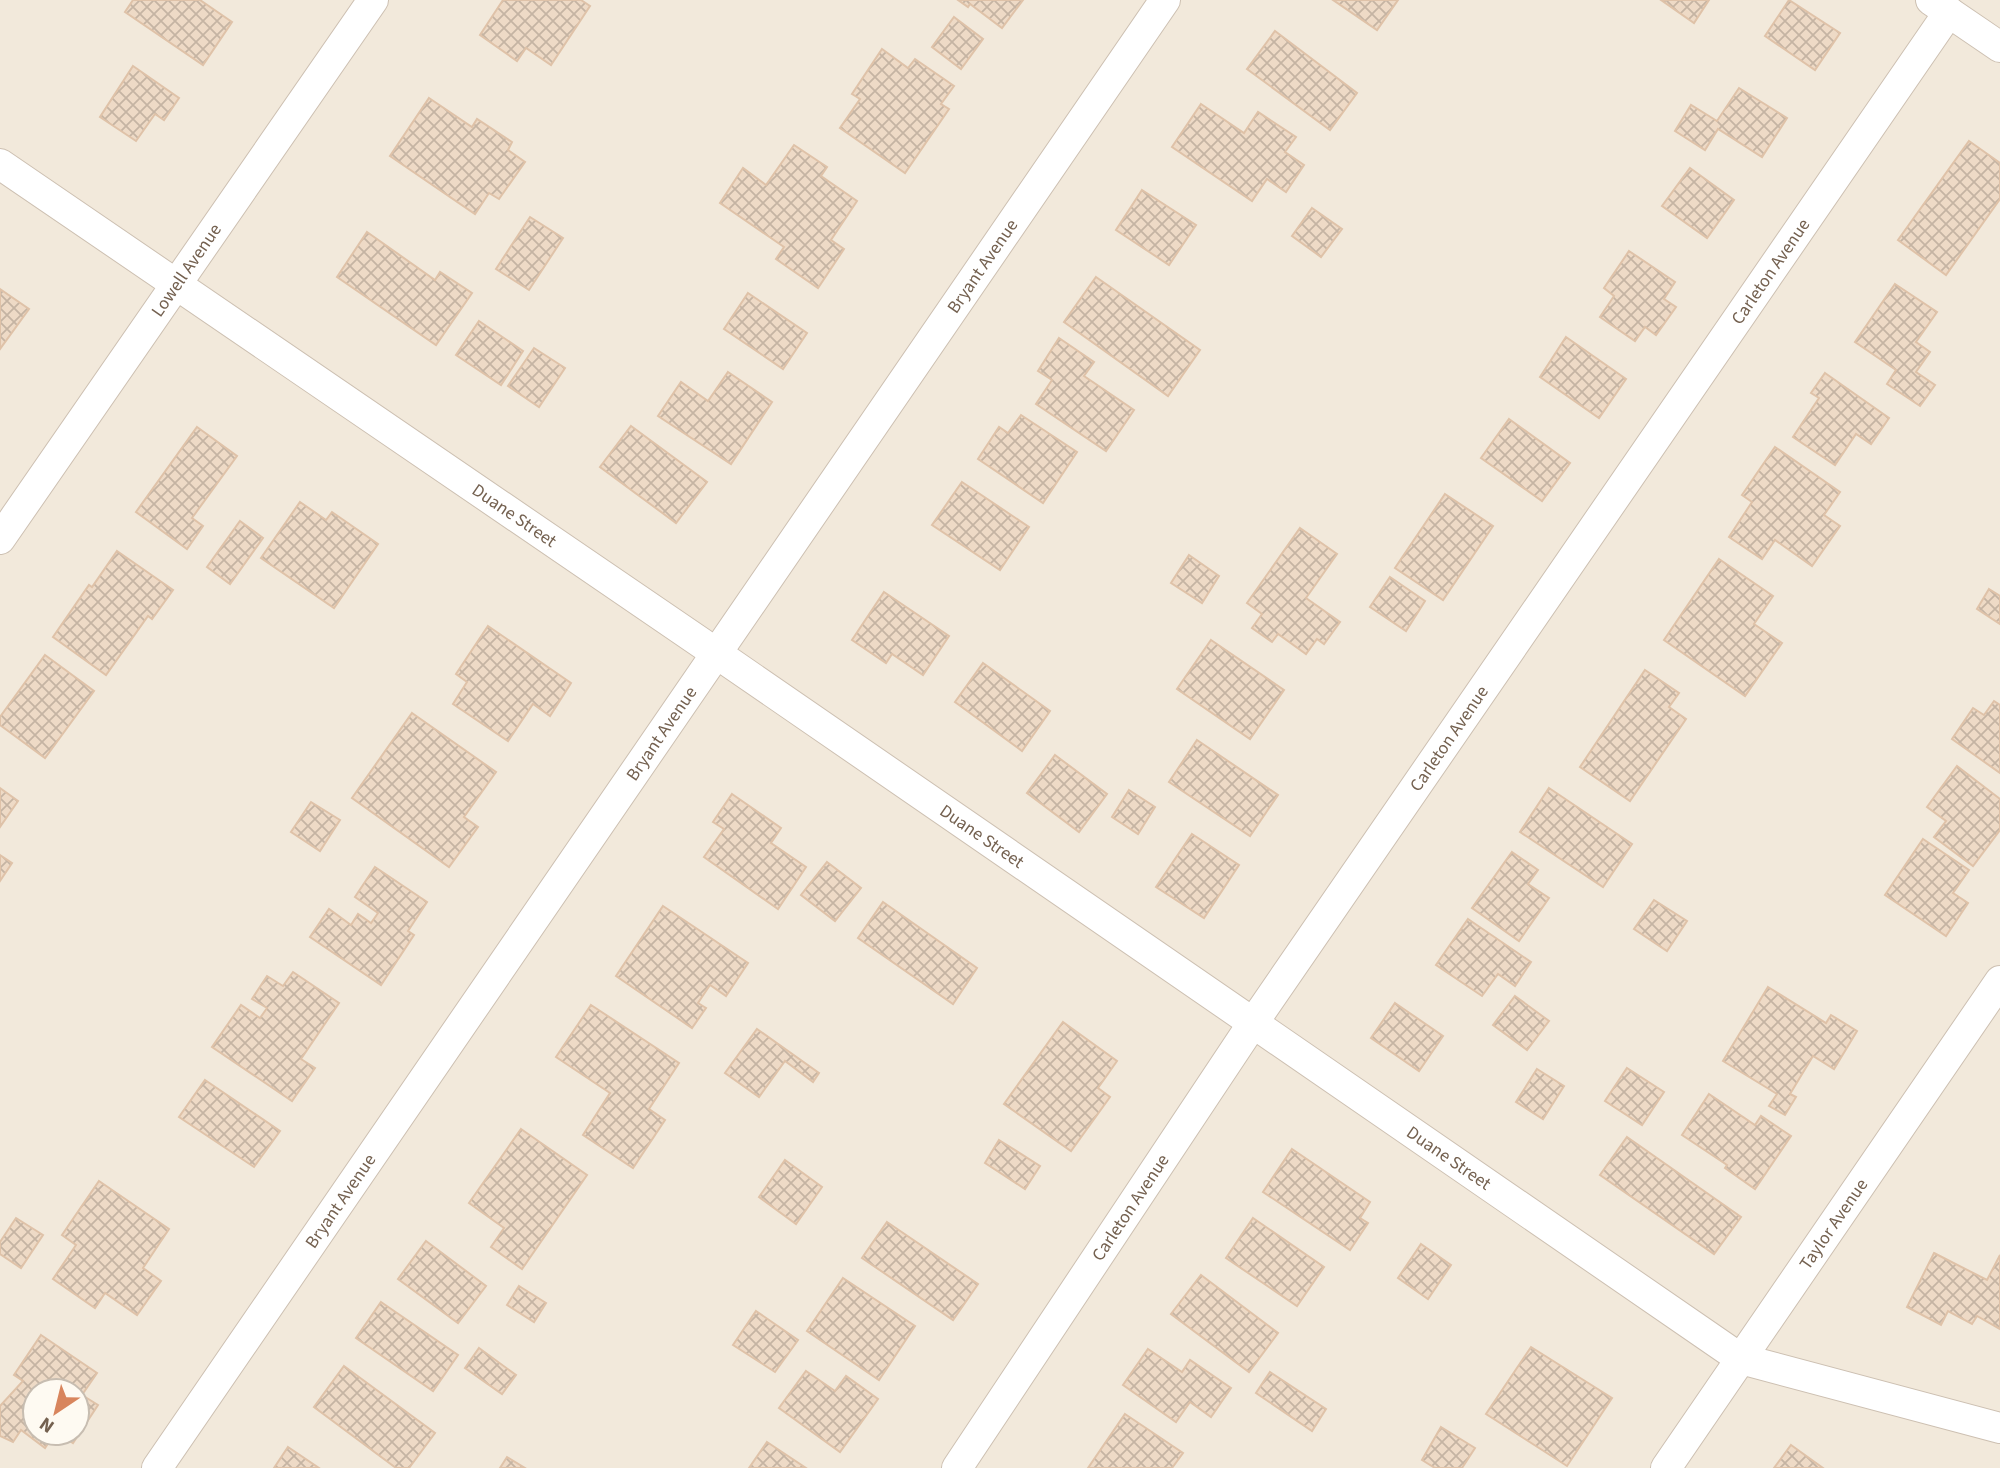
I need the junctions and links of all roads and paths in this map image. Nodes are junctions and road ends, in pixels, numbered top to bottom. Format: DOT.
graph roads {
  1 [pos="373,0"];
  2 [pos="1165,0"];
  3 [pos="1940,6"];
  4 [pos="2000,47"];
  5 [pos="0,164"];
  6 [pos="177,285"];
  7 [pos="0,539"];
  8 [pos="716,653"];
  9 [pos="2000,981"];
  10 [pos="1253,1023"];
  11 [pos="1741,1359"];
  12 [pos="2000,1428"];
  13 [pos="157,1468"];
  14 [pos="957,1468"];
  15 [pos="1666,1468"];
  1 -- 6 [label="street, Lowell Avenue"];
  2 -- 8 [label="street, Bryant Avenue"];
  3 -- 4 [label="street"];
  3 -- 10 [label="street, Carleton Avenue"];
  5 -- 6 [label="street, Duane Street"];
  6 -- 7 [label="street, Lowell Avenue"];
  6 -- 8 [label="street, Duane Street"];
  8 -- 10 [label="street, Duane Street"];
  8 -- 13 [label="street, Bryant Avenue"];
  9 -- 11 [label="street, Taylor Avenue"];
  10 -- 11 [label="street, Duane Street"];
  10 -- 14 [label="street, Carleton Avenue"];
  11 -- 12 [label="street, Duane Street"];
  11 -- 15 [label="street, Taylor Avenue"];
}
